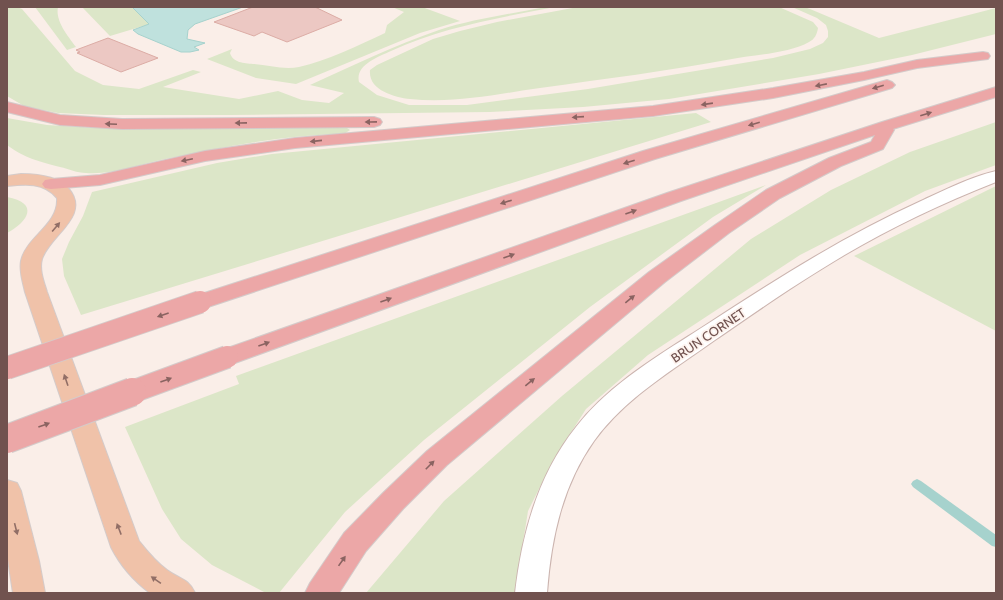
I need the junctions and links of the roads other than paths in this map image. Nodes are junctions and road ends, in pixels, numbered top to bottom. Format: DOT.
graph roads {
  1 [pos="990,55"];
  2 [pos="996,92"];
  3 [pos="7,107"];
  4 [pos="550,119"];
  5 [pos="888,125"];
  6 [pos="996,176"];
  7 [pos="12,179"];
  8 [pos="51,184"];
  9 [pos="7,368"];
  10 [pos="7,439"];
  11 [pos="7,491"];
  12 [pos="29,593"];
  13 [pos="179,593"];
  14 [pos="321,593"];
  15 [pos="531,593"];
  1 -- 4 [label="highway, one-way"];
  1 -- 9 [label="highway, one-way, bridge"];
  5 -- 2 [label="highway, one-way"];
  4 -- 3 [label="highway, one-way"];
  4 -- 8 [label="highway, one-way"];
  10 -- 5 [label="highway, one-way, bridge"];
  14 -- 5 [label="highway, one-way"];
  6 -- 15 [label="street, BRUN CORNET"];
  7 -- 8 [label="main road"];
  13 -- 8 [label="main road, one-way"];
  11 -- 12 [label="main road, one-way"];
}
